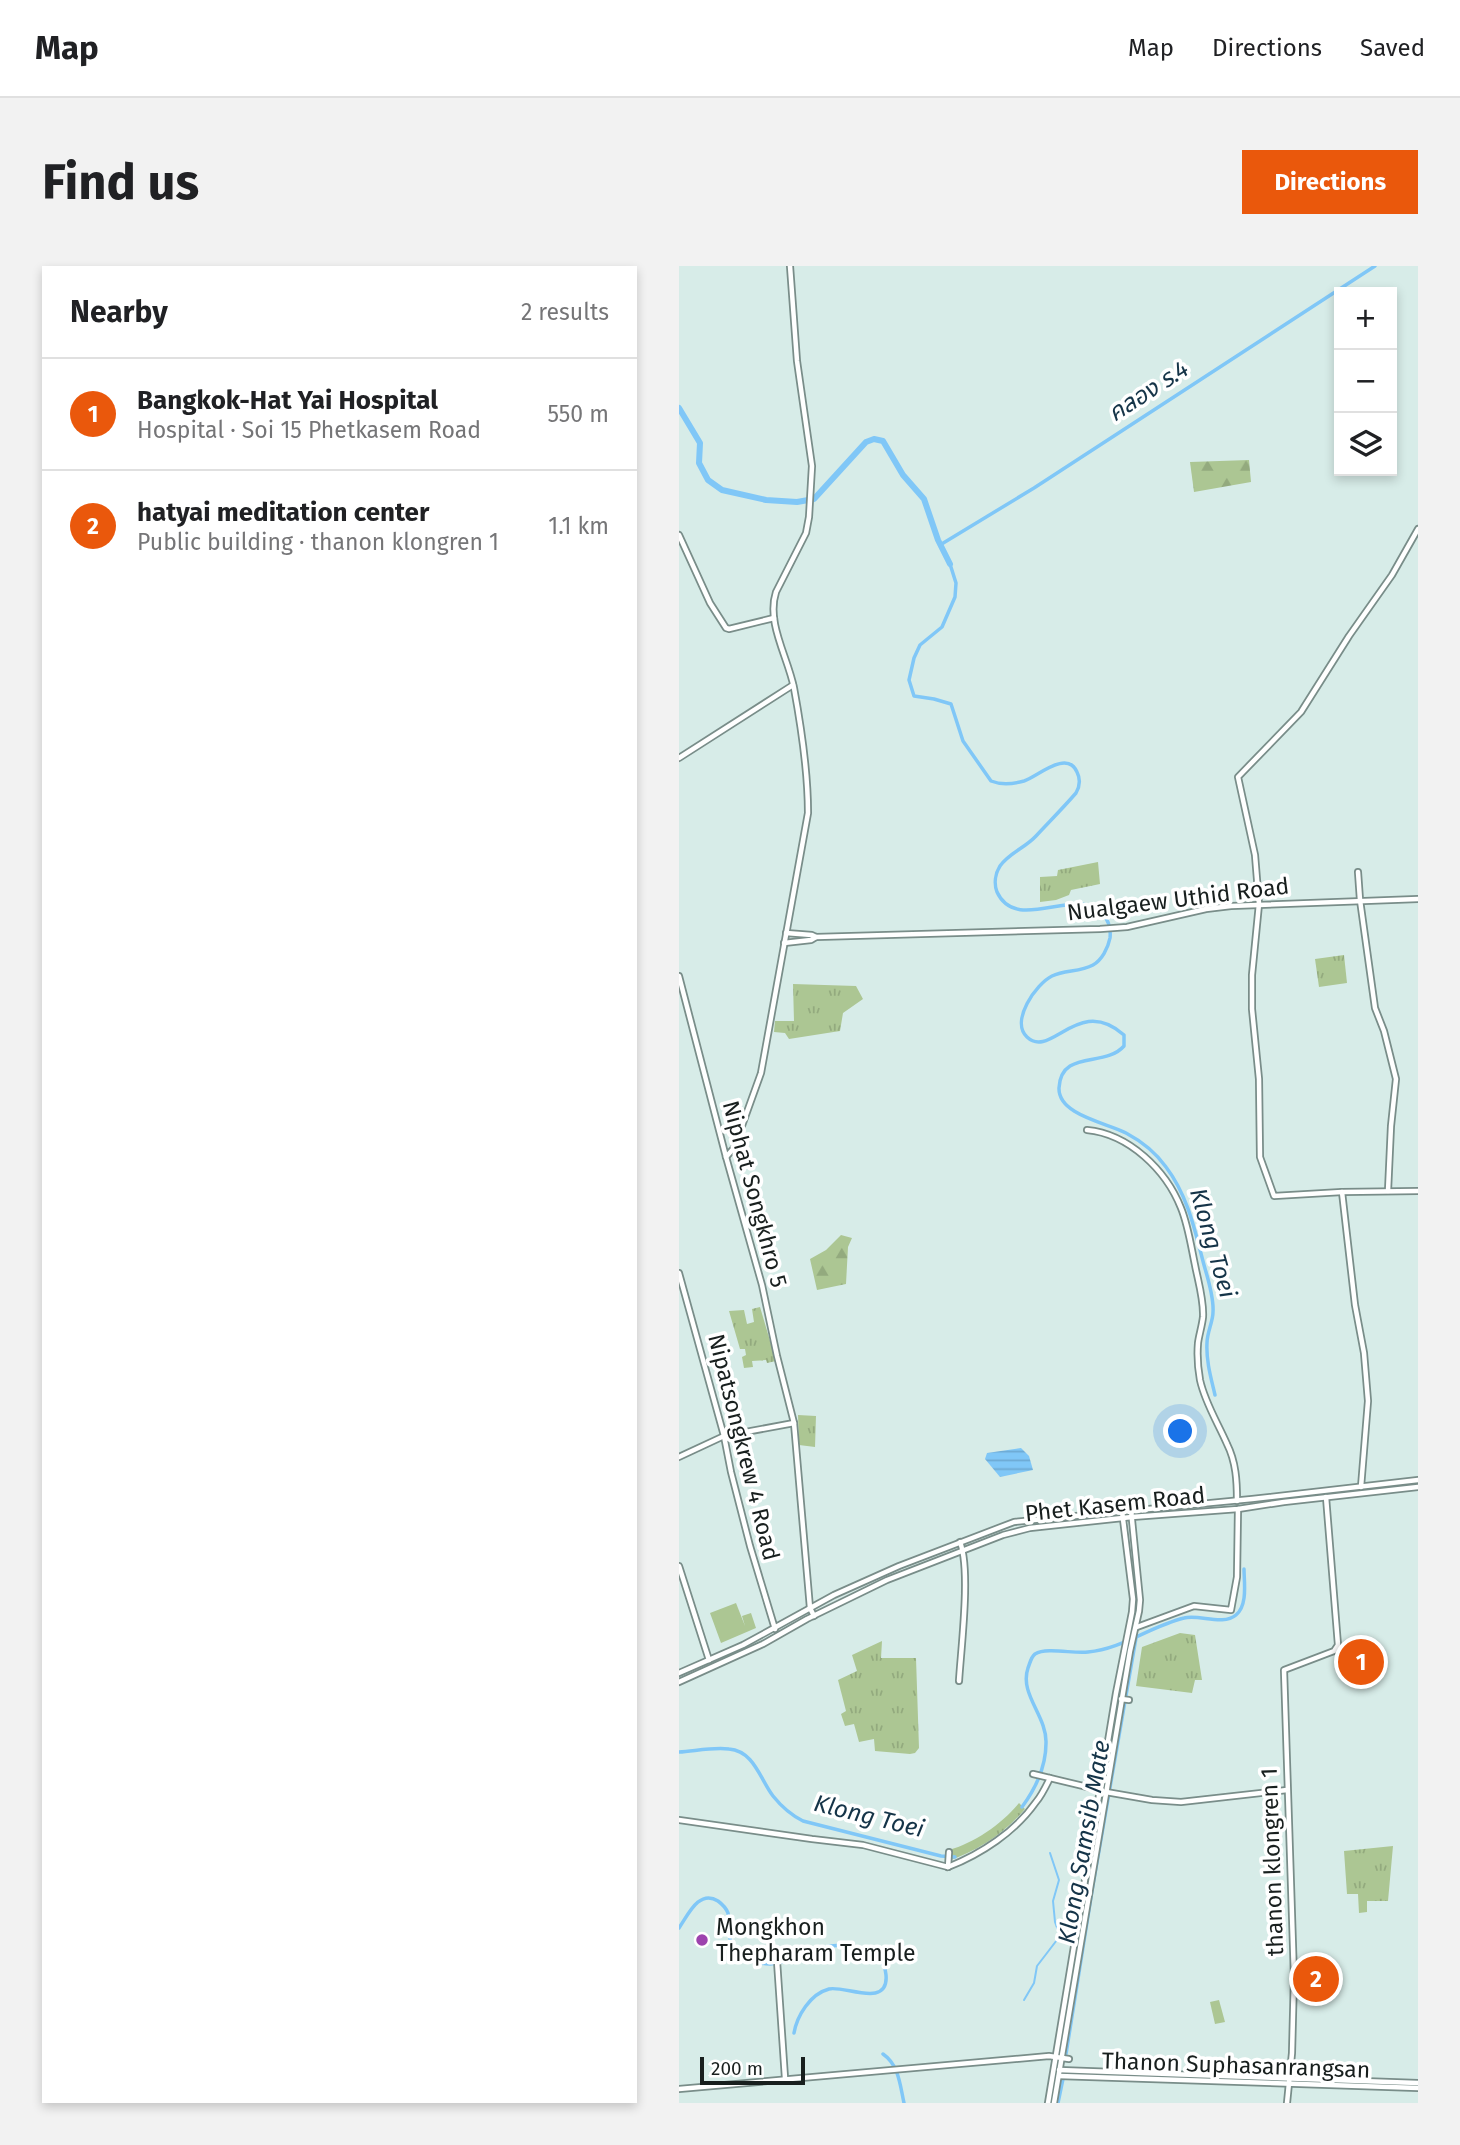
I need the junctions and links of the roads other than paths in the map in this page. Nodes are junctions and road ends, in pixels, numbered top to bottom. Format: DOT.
graph roads {
  1 [pos="790,266"];
  2 [pos="1418,529"];
  3 [pos="679,535"];
  4 [pos="774,618"];
  5 [pos="793,685"];
  6 [pos="679,758"];
  7 [pos="1358,872"];
  8 [pos="1418,899"];
  9 [pos="1360,901"];
  10 [pos="1259,904"];
  11 [pos="786,933"];
  12 [pos="816,937"];
  13 [pos="784,943"];
  14 [pos="679,976"];
  15 [pos="1087,1130"];
  16 [pos="726,1157"];
  17 [pos="1388,1191"];
  18 [pos="1418,1191"];
  19 [pos="1342,1192"];
  20 [pos="679,1273"];
  21 [pos="794,1423"];
  22 [pos="724,1436"];
  23 [pos="679,1457"];
  24 [pos="1418,1480"];
  25 [pos="1361,1486"];
  26 [pos="1418,1487"];
  27 [pos="1363,1493"];
  28 [pos="1326,1497"];
  29 [pos="1237,1501"];
  30 [pos="1131,1510"];
  31 [pos="1238,1510"];
  32 [pos="1122,1511"];
  33 [pos="1132,1517"];
  34 [pos="1123,1519"];
  35 [pos="960,1542"];
  36 [pos="963,1549"];
  37 [pos="679,1567"];
  38 [pos="810,1608"];
  39 [pos="814,1616"];
  40 [pos="1136,1627"];
  41 [pos="775,1629"];
  42 [pos="1127,1651"];
  43 [pos="709,1660"];
  44 [pos="691,1668"];
  45 [pos="679,1673"];
  46 [pos="694,1675"];
  47 [pos="959,1681"];
  48 [pos="679,1682"];
  49 [pos="1121,1699"];
  50 [pos="1129,1700"];
  51 [pos="1033,1774"];
  52 [pos="1050,1778"];
  53 [pos="1287,1790"];
  54 [pos="1103,1791"];
  55 [pos="679,1820"];
  56 [pos="949,1852"];
  57 [pos="948,1867"];
  58 [pos="777,1965"];
  59 [pos="1063,2059"];
  60 [pos="1060,2073"];
  61 [pos="785,2078"];
  62 [pos="1290,2081"];
  63 [pos="1418,2083"];
  64 [pos="1418,2088"];
  65 [pos="679,2089"];
  66 [pos="1048,2103"];
  67 [pos="1054,2103"];
  68 [pos="1287,2103"];
  1 -- 4 [label="street"];
  2 -- 10 [label="street"];
  3 -- 4 [label="street"];
  4 -- 5 [label="street"];
  5 -- 6 [label="street"];
  5 -- 11 [label="street"];
  7 -- 9 [label="street"];
  8 -- 9 [label="street, Nualgaew Uthid Road"];
  9 -- 10 [label="street, Nualgaew Uthid Road"];
  9 -- 17 [label="street"];
  10 -- 12 [label="street, Nualgaew Uthid Road"];
  10 -- 19 [label="street"];
  11 -- 12 [label="street, Nualgaew Uthid Road"];
  11 -- 13 [label="street"];
  12 -- 13 [label="street, Nualgaew Uthid Road"];
  13 -- 16 [label="street"];
  14 -- 16 [label="street, Niphat Songkhro 5"];
  15 -- 29 [label="street"];
  16 -- 21 [label="street, Niphat Songkhro 5"];
  17 -- 18 [label="street"];
  17 -- 19 [label="street"];
  19 -- 25 [label="street"];
  20 -- 22 [label="street, Nipatsongkrew 4 Road"];
  21 -- 22 [label="street"];
  21 -- 38 [label="street, Niphat Songkhro 5"];
  22 -- 23 [label="street"];
  22 -- 41 [label="street, Nipatsongkrew 4 Road"];
  24 -- 25 [label="street, Phet Kasem Road"];
  25 -- 27 [label="street"];
  25 -- 29 [label="street, Phet Kasem Road"];
  26 -- 27 [label="street, Phet Kasem Road"];
  27 -- 28 [label="street, Phet Kasem Road"];
  28 -- 31 [label="street, Phet Kasem Road"];
  28 -- 53 [label="street, thanon klongren 1"];
  29 -- 30 [label="street, Phet Kasem Road"];
  30 -- 32 [label="street, Phet Kasem Road"];
  30 -- 33 [label="street"];
  31 -- 33 [label="street, Phet Kasem Road"];
  31 -- 40 [label="street"];
  32 -- 34 [label="street"];
  32 -- 35 [label="street, Phet Kasem Road"];
  33 -- 34 [label="street, Phet Kasem Road"];
  33 -- 40 [label="street"];
  34 -- 36 [label="street, Phet Kasem Road"];
  34 -- 42 [label="street"];
  35 -- 36 [label="street"];
  35 -- 38 [label="street, Phet Kasem Road"];
  36 -- 39 [label="street, Phet Kasem Road"];
  36 -- 47 [label="street"];
  37 -- 43 [label="street"];
  38 -- 39 [label="street"];
  38 -- 41 [label="street, Phet Kasem Road"];
  39 -- 46 [label="street, Phet Kasem Road"];
  40 -- 42 [label="street"];
  41 -- 43 [label="street, Phet Kasem Road"];
  42 -- 49 [label="street"];
  42 -- 54 [label="street"];
  43 -- 44 [label="street, Phet Kasem Road"];
  44 -- 45 [label="street, Phet Kasem Road"];
  44 -- 46 [label="street"];
  46 -- 48 [label="street, Phet Kasem Road"];
  49 -- 50 [label="street"];
  49 -- 54 [label="street"];
  51 -- 52 [label="street"];
  52 -- 54 [label="street"];
  52 -- 57 [label="street"];
  53 -- 54 [label="street"];
  53 -- 62 [label="street, thanon klongren 1"];
  54 -- 59 [label="street"];
  55 -- 57 [label="street"];
  56 -- 57 [label="street"];
  58 -- 61 [label="street"];
  59 -- 60 [label="street"];
  59 -- 61 [label="street"];
  60 -- 62 [label="street, Thanon Suphasanrangsan"];
  60 -- 66 [label="street"];
  60 -- 67 [label="street"];
  61 -- 65 [label="street"];
  62 -- 63 [label="street, Thanon Suphasanrangsan"];
  62 -- 64 [label="street, Thanon Suphasanrangsan"];
  62 -- 68 [label="street, thanon klongren 1"];
}
